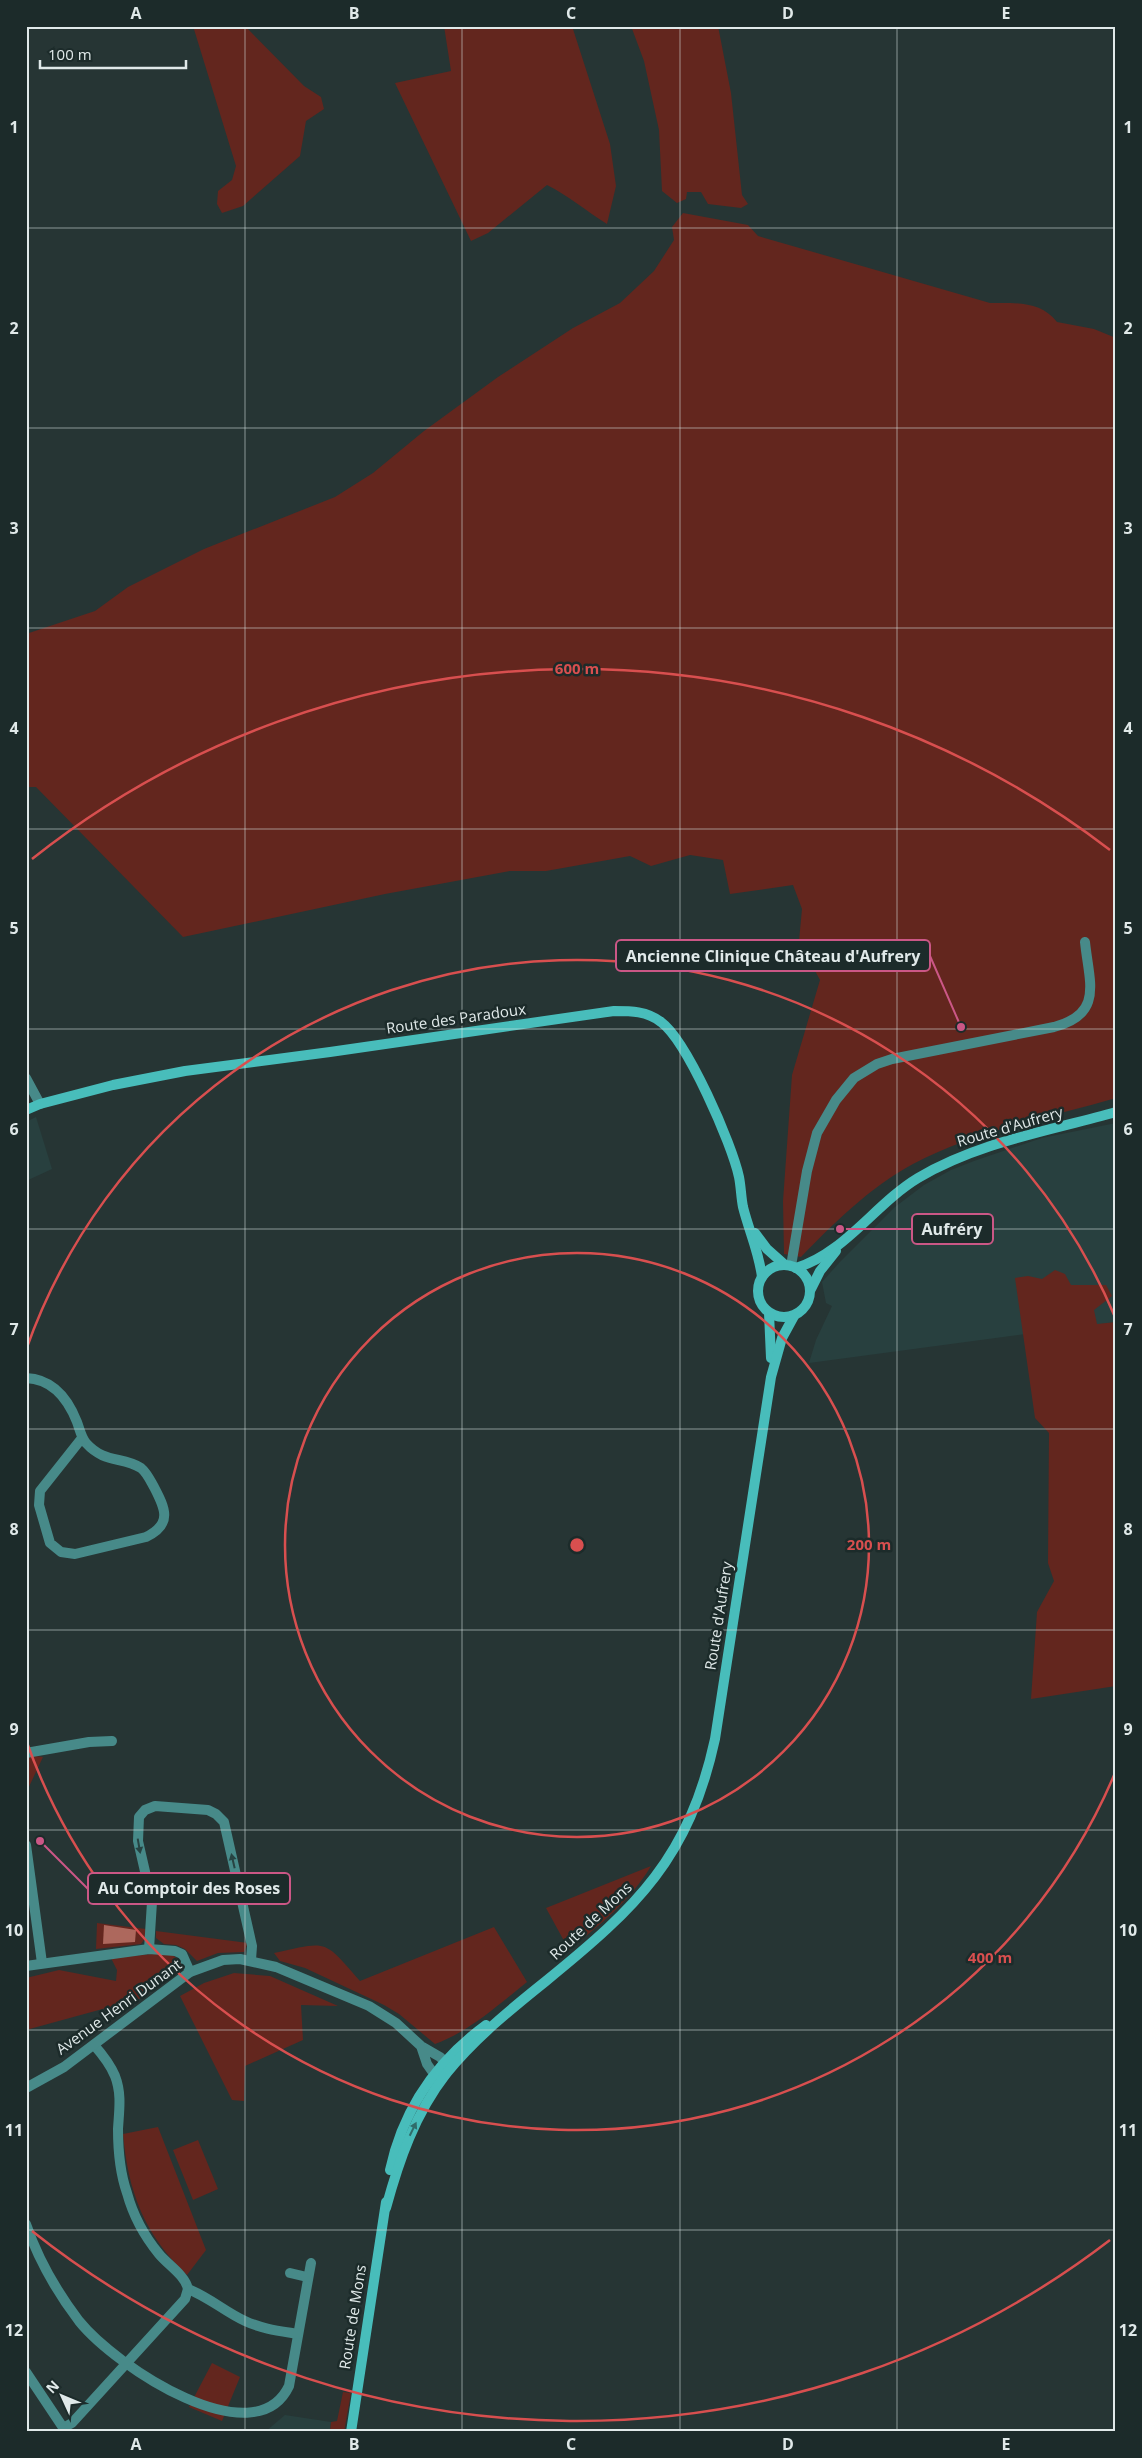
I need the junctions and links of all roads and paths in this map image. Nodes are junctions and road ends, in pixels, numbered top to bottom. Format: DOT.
graph roads {
  1 [pos="1086,942"];
  2 [pos="26,1078"];
  3 [pos="40,1104"];
  4 [pos="26,1110"];
  5 [pos="1116,1112"];
  6 [pos="746,1217"];
  7 [pos="847,1237"];
  8 [pos="791,1266"];
  9 [pos="762,1277"];
  10 [pos="811,1289"];
  11 [pos="768,1313"];
  12 [pos="794,1316"];
  13 [pos="771,1377"];
  14 [pos="26,1378"];
  15 [pos="82,1438"];
  16 [pos="112,1741"];
  17 [pos="26,1753"];
  18 [pos="26,1845"];
  19 [pos="672,1853"];
  20 [pos="149,1949"];
  21 [pos="251,1960"];
  22 [pos="42,1964"];
  23 [pos="26,1966"];
  24 [pos="190,1972"];
  25 [pos="520,2002"];
  26 [pos="94,2044"];
  27 [pos="421,2046"];
  28 [pos="444,2062"];
  29 [pos="434,2074"];
  30 [pos="446,2074"];
  31 [pos="26,2088"];
  32 [pos="386,2208"];
  33 [pos="26,2224"];
  34 [pos="310,2263"];
  35 [pos="290,2273"];
  36 [pos="307,2277"];
  37 [pos="188,2289"];
  38 [pos="298,2334"];
  39 [pos="124,2367"];
  40 [pos="28,2379"];
  41 [pos="172,2403"];
  42 [pos="272,2416"];
  43 [pos="64,2430"];
  44 [pos="351,2432"];
  1 -- 8 [label="street"];
  2 -- 3 [label="street"];
  3 -- 4 [label="main road, Route des Paradoux"];
  3 -- 6 [label="main road, Route des Paradoux"];
  5 -- 7 [label="main road, Route d'Aufrery"];
  6 -- 8 [label="main road"];
  6 -- 9 [label="main road"];
  7 -- 8 [label="main road, Route d'Aufrery"];
  7 -- 10 [label="main road, Route d'Aufrery"];
  8 -- 9 [label="main road"];
  8 -- 10 [label="main road"];
  9 -- 11 [label="main road"];
  10 -- 12 [label="main road"];
  11 -- 12 [label="main road"];
  11 -- 13 [label="main road, Route d'Aufrery"];
  12 -- 13 [label="main road, Route d'Aufrery"];
  13 -- 19 [label="main road, Route d'Aufrery"];
  14 -- 15 [label="street"];
  15 -- 15 [label="street"];
  16 -- 17 [label="street"];
  18 -- 22 [label="street"];
  19 -- 25 [label="main road, Route de Mons"];
  21 -- 20 [label="street, one-way"];
  20 -- 22 [label="street"];
  20 -- 24 [label="street"];
  21 -- 24 [label="street, Avenue Henri Dunant"];
  21 -- 27 [label="street, Avenue Henri Dunant"];
  22 -- 23 [label="street"];
  24 -- 26 [label="street, Avenue Henri Dunant"];
  25 -- 28 [label="main road, Route de Mons"];
  25 -- 30 [label="main road, Route de Mons"];
  26 -- 31 [label="street, Avenue Henri Dunant"];
  26 -- 37 [label="street"];
  27 -- 28 [label="street, Avenue Henri Dunant"];
  27 -- 29 [label="street, Avenue Henri Dunant"];
  28 -- 29 [label="main road, Route de Mons"];
  28 -- 30 [label="street"];
  29 -- 30 [label="street"];
  29 -- 32 [label="main road, Route de Mons"];
  32 -- 30 [label="main road, Route de Mons, one-way"];
  32 -- 44 [label="main road, Route de Mons"];
  33 -- 39 [label="street"];
  34 -- 36 [label="street"];
  35 -- 36 [label="street"];
  36 -- 38 [label="street"];
  37 -- 38 [label="street"];
  37 -- 39 [label="street"];
  38 -- 42 [label="street"];
  39 -- 41 [label="street"];
  39 -- 43 [label="street"];
  40 -- 43 [label="street"];
}
